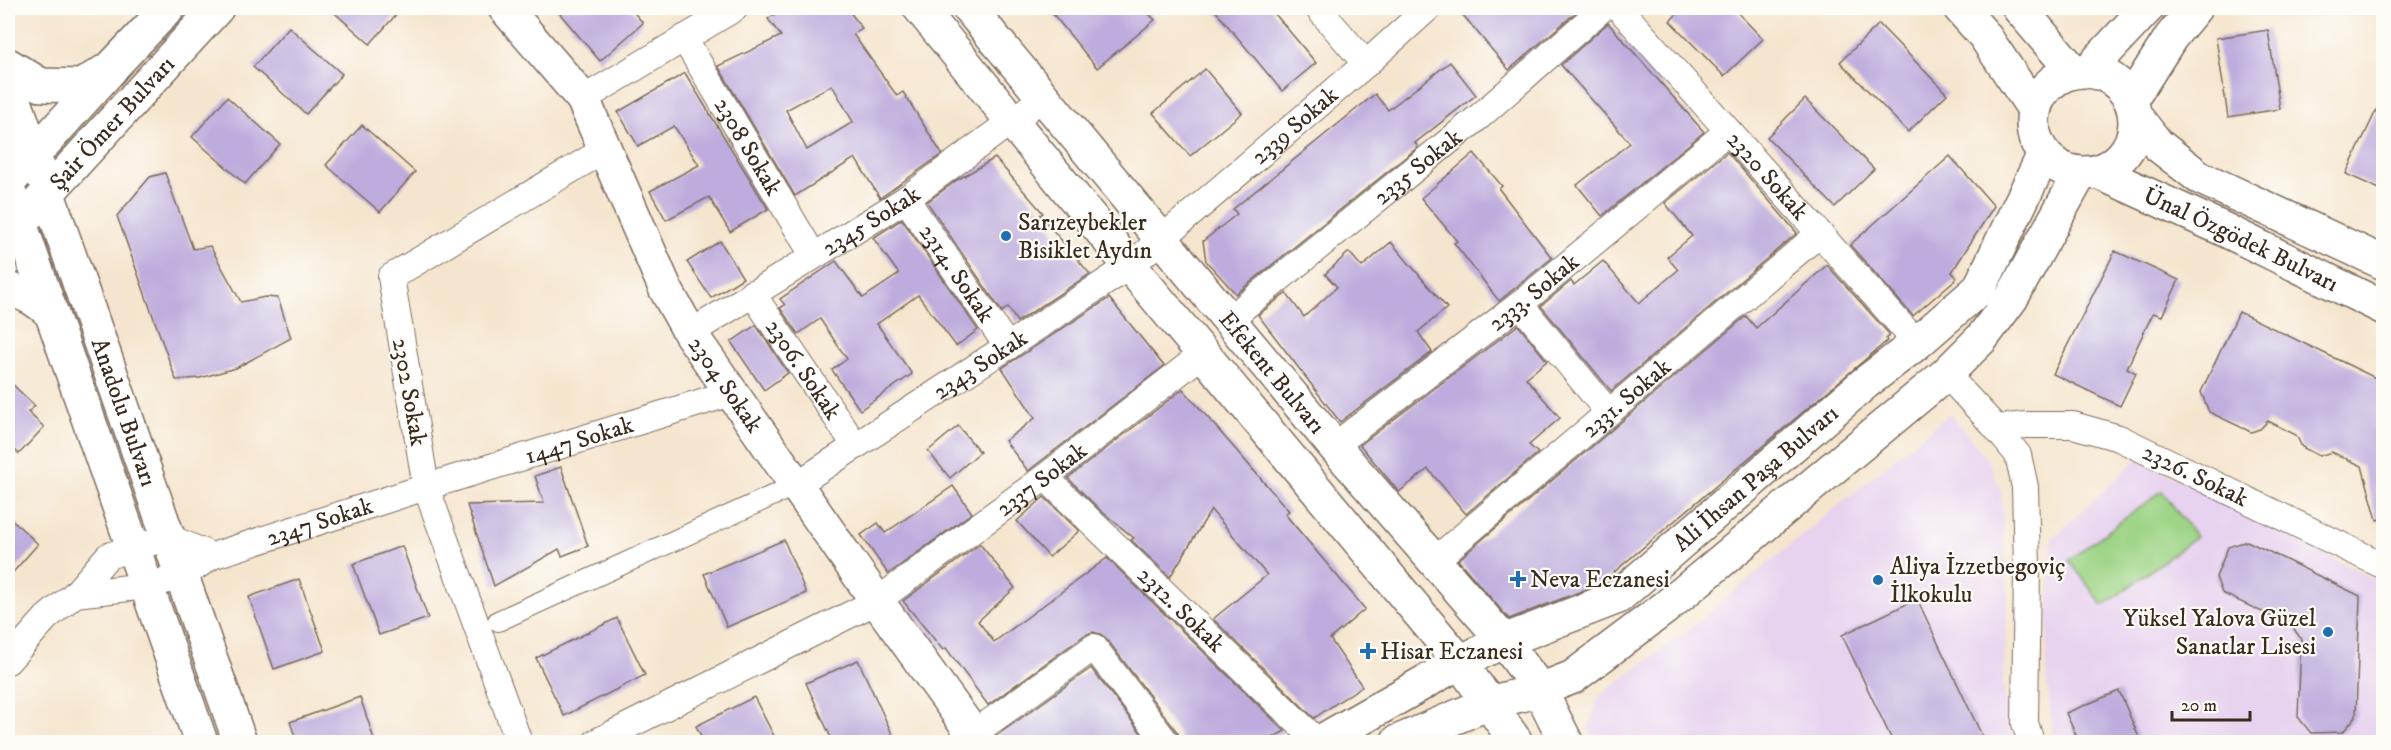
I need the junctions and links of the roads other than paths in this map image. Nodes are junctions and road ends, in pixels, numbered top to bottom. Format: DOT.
graph roads {
  1 [pos="168,8"];
  2 [pos="217,8"];
  3 [pos="505,8"];
  4 [pos="735,8"];
  5 [pos="920,8"];
  6 [pos="969,8"];
  7 [pos="1318,8"];
  8 [pos="1428,8"];
  9 [pos="1603,8"];
  10 [pos="1619,8"];
  11 [pos="1960,8"];
  12 [pos="2019,8"];
  13 [pos="2147,8"];
  14 [pos="2195,8"];
  15 [pos="684,38"];
  16 [pos="1366,64"];
  17 [pos="8,65"];
  18 [pos="112,67"];
  19 [pos="2081,71"];
  20 [pos="8,81"];
  21 [pos="1044,97"];
  22 [pos="583,99"];
  23 [pos="2134,109"];
  24 [pos="2034,110"];
  25 [pos="1012,122"];
  26 [pos="1728,131"];
  27 [pos="606,149"];
  28 [pos="34,154"];
  29 [pos="2044,154"];
  30 [pos="2089,173"];
  31 [pos="8,183"];
  32 [pos="8,189"];
  33 [pos="48,194"];
  34 [pos="906,199"];
  35 [pos="14,230"];
  36 [pos="1819,234"];
  37 [pos="1161,239"];
  38 [pos="813,255"];
  39 [pos="2384,263"];
  40 [pos="1130,266"];
  41 [pos="8,289"];
  42 [pos="752,293"];
  43 [pos="1520,304"];
  44 [pos="2384,308"];
  45 [pos="52,314"];
  46 [pos="1227,320"];
  47 [pos="690,333"];
  48 [pos="1917,343"];
  49 [pos="1008,347"];
  50 [pos="1204,352"];
  51 [pos="1946,374"];
  52 [pos="731,393"];
  53 [pos="1608,412"];
  54 [pos="1996,428"];
  55 [pos="855,445"];
  56 [pos="1334,446"];
  57 [pos="1045,477"];
  58 [pos="796,485"];
  59 [pos="426,487"];
  60 [pos="168,537"];
  61 [pos="134,547"];
  62 [pos="212,556"];
  63 [pos="1434,561"];
  64 [pos="2384,566"];
  65 [pos="182,576"];
  66 [pos="147,586"];
  67 [pos="75,594"];
  68 [pos="877,601"];
  69 [pos="498,621"];
  70 [pos="1504,641"];
  71 [pos="8,661"];
  72 [pos="1460,662"];
  73 [pos="1540,690"];
  74 [pos="1489,703"];
  75 [pos="976,738"];
  76 [pos="201,742"];
  77 [pos="240,742"];
  78 [pos="519,742"];
  79 [pos="596,742"];
  80 [pos="1166,742"];
  81 [pos="1319,742"];
  82 [pos="1397,742"];
  83 [pos="1516,742"];
  84 [pos="1566,742"];
  85 [pos="2031,742"];
  1 -- 18 [label="main road, Şair Ömer Bulvarı"];
  2 -- 33 [label="main road, Şair Ömer Bulvarı"];
  3 -- 22 [label="main road, 2304 Sokak"];
  4 -- 15 [label="street"];
  5 -- 25 [label="main road, Efekent Bulvarı"];
  6 -- 21 [label="main road, Efekent Bulvarı"];
  7 -- 16 [label="street"];
  8 -- 16 [label="street, 2339 Sokak"];
  9 -- 46 [label="street, 2335 Sokak"];
  10 -- 26 [label="street, 2320 Sokak"];
  11 -- 24 [label="main road"];
  12 -- 19 [label="main road"];
  13 -- 19 [label="main road"];
  14 -- 23 [label="main road"];
  15 -- 22 [label="street"];
  15 -- 38 [label="street, 2308 Sokak"];
  16 -- 37 [label="street, 2339 Sokak"];
  17 -- 18 [label="main road"];
  18 -- 28 [label="main road, Şair Ömer Bulvarı"];
  19 -- 23 [label="main road"];
  19 -- 24 [label="main road"];
  20 -- 28 [label="main road, Anadolu Bulvarı"];
  21 -- 25 [label="street, 2345 Sokak"];
  21 -- 37 [label="main road, Efekent Bulvarı"];
  22 -- 27 [label="main road, 2304 Sokak"];
  23 -- 30 [label="main road"];
  23 -- 39 [label="main road, Ünal Özgödek Bulvarı"];
  24 -- 29 [label="main road"];
  25 -- 34 [label="street, 2345 Sokak"];
  25 -- 40 [label="main road, Efekent Bulvarı"];
  26 -- 36 [label="street, 2320 Sokak"];
  26 -- 43 [label="street, 2333. Sokak"];
  27 -- 47 [label="main road, 2304 Sokak"];
  27 -- 59 [label="street, 2302 Sokak"];
  28 -- 31 [label="main road, Şair Ömer Bulvarı"];
  28 -- 33 [label="main road, Anadolu Bulvarı"];
  29 -- 30 [label="main road"];
  29 -- 48 [label="main road, Ali İhsan Paşa Bulvarı"];
  30 -- 44 [label="main road, Ünal Özgödek Bulvarı"];
  30 -- 51 [label="main road, Ali İhsan Paşa Bulvarı"];
  32 -- 35 [label="main road, Anadolu Bulvarı"];
  33 -- 35 [label="main road, Şair Ömer Bulvarı"];
  33 -- 60 [label="main road, Anadolu Bulvarı"];
  34 -- 38 [label="street, 2345 Sokak"];
  34 -- 49 [label="street, 2314. Sokak"];
  35 -- 45 [label="main road, Anadolu Bulvarı"];
  36 -- 48 [label="street, 2320 Sokak"];
  36 -- 53 [label="street, 2331. Sokak"];
  37 -- 40 [label="street, 2343 Sokak"];
  37 -- 46 [label="main road, Efekent Bulvarı"];
  38 -- 42 [label="street, 2345 Sokak"];
  40 -- 49 [label="street, 2343 Sokak"];
  40 -- 50 [label="main road, Efekent Bulvarı"];
  41 -- 45 [label="main road"];
  42 -- 47 [label="street, 2345 Sokak"];
  42 -- 55 [label="street, 2306. Sokak"];
  43 -- 53 [label="street"];
  43 -- 56 [label="street, 2333. Sokak"];
  45 -- 61 [label="main road, Anadolu Bulvarı"];
  46 -- 56 [label="main road, Efekent Bulvarı"];
  47 -- 52 [label="main road, 2304 Sokak"];
  48 -- 70 [label="main road, Ali İhsan Paşa Bulvarı"];
  49 -- 55 [label="street, 2343 Sokak"];
  50 -- 57 [label="street, 2337 Sokak"];
  50 -- 72 [label="main road, Efekent Bulvarı"];
  51 -- 54 [label="street"];
  51 -- 73 [label="main road, Ali İhsan Paşa Bulvarı"];
  52 -- 58 [label="main road, 2304 Sokak"];
  52 -- 59 [label="street, 1447 Sokak"];
  53 -- 63 [label="street, 2331. Sokak"];
  54 -- 64 [label="street, 2326. Sokak"];
  54 -- 85 [label="street"];
  55 -- 58 [label="street, 2343 Sokak"];
  56 -- 63 [label="main road, Efekent Bulvarı"];
  57 -- 68 [label="street, 2337 Sokak"];
  57 -- 81 [label="street, 2312. Sokak"];
  58 -- 68 [label="main road, 2304 Sokak"];
  58 -- 69 [label="street"];
  59 -- 62 [label="street, 2347 Sokak"];
  59 -- 78 [label="street, 2302 Sokak"];
  60 -- 61 [label="street"];
  60 -- 62 [label="street"];
  60 -- 65 [label="main road, Anadolu Bulvarı"];
  61 -- 66 [label="main road, Anadolu Bulvarı"];
  61 -- 67 [label="street"];
  62 -- 65 [label="street, 2347 Sokak"];
  63 -- 70 [label="main road, Efekent Bulvarı"];
  65 -- 66 [label="street, 2347 Sokak"];
  65 -- 77 [label="main road, Anadolu Bulvarı"];
  66 -- 67 [label="street, 2347 Sokak"];
  66 -- 76 [label="main road, Anadolu Bulvarı"];
  67 -- 71 [label="street"];
  68 -- 75 [label="main road, 2304 Sokak"];
  68 -- 79 [label="street, 2337 Sokak"];
  70 -- 72 [label="main road, Ali İhsan Paşa Bulvarı"];
  70 -- 73 [label="main road, Efekent Bulvarı"];
  72 -- 74 [label="main road, Efekent Bulvarı"];
  72 -- 81 [label="main road, Ali İhsan Paşa Bulvarı"];
  73 -- 74 [label="main road, Ali İhsan Paşa Bulvarı"];
  73 -- 84 [label="main road, Efekent Bulvarı"];
  74 -- 82 [label="main road, Ali İhsan Paşa Bulvarı"];
  74 -- 83 [label="main road, Efekent Bulvarı"];
  75 -- 80 [label="street"];
}
